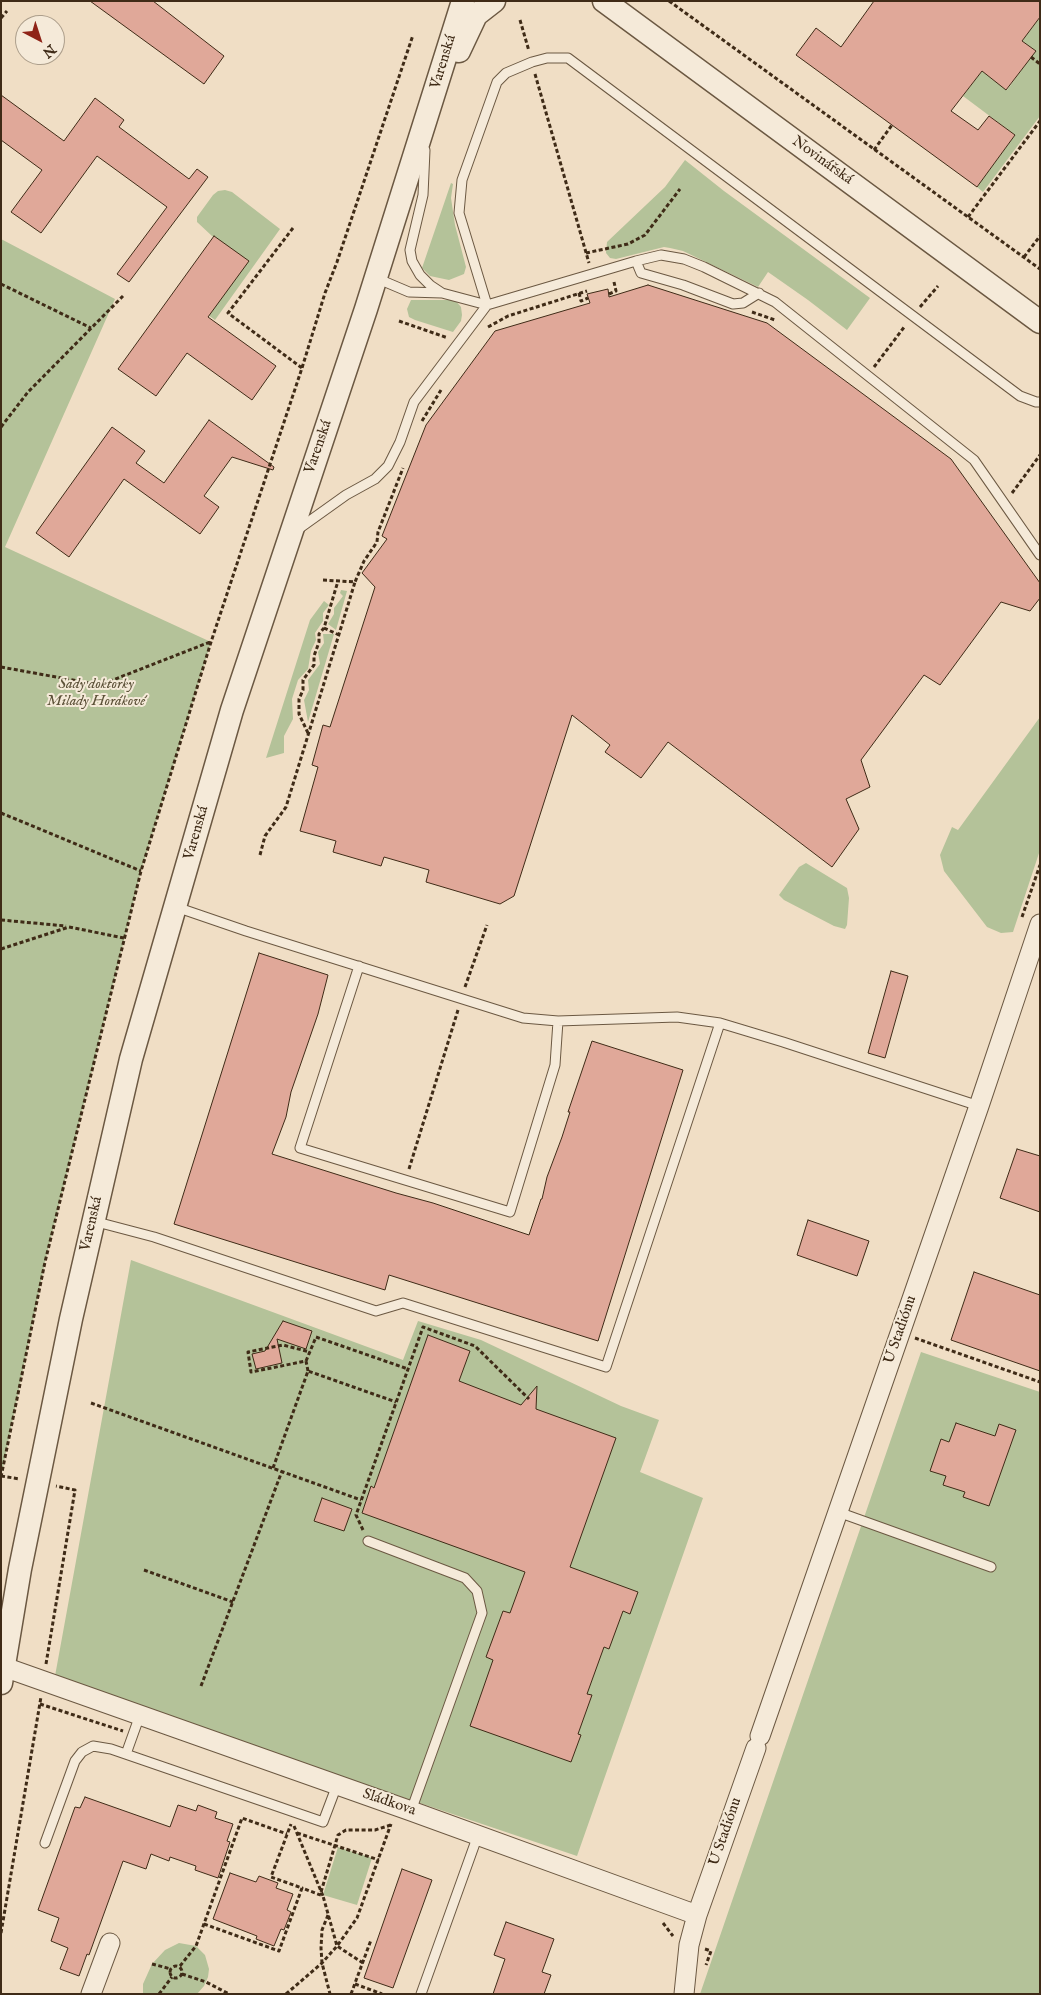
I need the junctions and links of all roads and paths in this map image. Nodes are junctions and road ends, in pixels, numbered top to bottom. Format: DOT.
graph roads {
  1 [pos="463,1"];
  2 [pos="494,1"];
  3 [pos="604,1"];
  4 [pos="669,1"];
  5 [pos="7,11"];
  6 [pos="1,18"];
  7 [pos="520,20"];
  8 [pos="413,35"];
  9 [pos="1031,57"];
  10 [pos="532,62"];
  11 [pos="1040,64"];
  12 [pos="427,117"];
  13 [pos="1040,121"];
  14 [pos="892,125"];
  15 [pos="874,150"];
  16 [pos="680,189"];
  17 [pos="968,217"];
  18 [pos="292,228"];
  19 [pos="1040,236"];
  20 [pos="586,253"];
  21 [pos="1024,257"];
  22 [pos="636,261"];
  23 [pos="1040,269"];
  24 [pos="592,274"];
  25 [pos="375,278"];
  26 [pos="614,282"];
  27 [pos="1,284"];
  28 [pos="938,286"];
  29 [pos="442,293"];
  30 [pos="579,293"];
  31 [pos="759,293"];
  32 [pos="609,294"];
  33 [pos="123,296"];
  34 [pos="588,298"];
  35 [pos="487,305"];
  36 [pos="912,316"];
  37 [pos="399,321"];
  38 [pos="1040,322"];
  39 [pos="91,328"];
  40 [pos="484,331"];
  41 [pos="457,343"];
  42 [pos="302,368"];
  43 [pos="868,376"];
  44 [pos="441,390"];
  45 [pos="1038,402"];
  46 [pos="421,423"];
  47 [pos="1,427"];
  48 [pos="1040,455"];
  49 [pos="406,460"];
  50 [pos="1004,504"];
  51 [pos="289,535"];
  52 [pos="1040,555"];
  53 [pos="364,561"];
  54 [pos="368,565"];
  55 [pos="322,580"];
  56 [pos="338,581"];
  57 [pos="355,582"];
  58 [pos="324,628"];
  59 [pos="339,635"];
  60 [pos="211,642"];
  61 [pos="1,667"];
  62 [pos="308,733"];
  63 [pos="1,813"];
  64 [pos="260,855"];
  65 [pos="1040,865"];
  66 [pos="141,871"];
  67 [pos="176,907"];
  68 [pos="1,920"];
  69 [pos="1021,922"];
  70 [pos="1040,924"];
  71 [pos="487,925"];
  72 [pos="69,927"];
  73 [pos="124,938"];
  74 [pos="1,948"];
  75 [pos="359,966"];
  76 [pos="461,999"];
  77 [pos="558,1021"];
  78 [pos="720,1023"];
  79 [pos="979,1106"];
  80 [pos="406,1180"];
  81 [pos="92,1221"];
  82 [pos="900,1333"];
  83 [pos="310,1352"];
  84 [pos="306,1361"];
  85 [pos="408,1369"];
  86 [pos="308,1371"];
  87 [pos="1040,1382"];
  88 [pos="529,1399"];
  89 [pos="396,1402"];
  90 [pos="91,1403"];
  91 [pos="272,1468"];
  92 [pos="282,1472"];
  93 [pos="1,1476"];
  94 [pos="37,1483"];
  95 [pos="361,1500"];
  96 [pos="838,1512"];
  97 [pos="368,1541"];
  98 [pos="992,1567"];
  99 [pos="144,1570"];
  100 [pos="232,1602"];
  101 [pos="3,1675"];
  102 [pos="43,1681"];
  103 [pos="201,1686"];
  104 [pos="40,1704"];
  105 [pos="140,1715"];
  106 [pos="133,1734"];
  107 [pos="126,1754"];
  108 [pos="337,1785"];
  109 [pos="411,1811"];
  110 [pos="382,1821"];
  111 [pos="391,1824"];
  112 [pos="400,1828"];
  113 [pos="297,1833"];
  114 [pos="287,1834"];
  115 [pos="478,1835"];
  116 [pos="45,1843"];
  117 [pos="336,1846"];
  118 [pos="379,1860"];
  119 [pos="302,1888"];
  120 [pos="321,1892"];
  121 [pos="323,1896"];
  122 [pos="328,1914"];
  123 [pos="697,1915"];
  124 [pos="655,1920"];
  125 [pos="204,1924"];
  126 [pos="1,1933"];
  127 [pos="371,1940"];
  128 [pos="110,1943"];
  129 [pos="689,1945"];
  130 [pos="337,1946"];
  131 [pos="322,1963"];
  132 [pos="363,1963"];
  133 [pos="152,1964"];
  134 [pos="180,1966"];
  135 [pos="171,1969"];
  136 [pos="182,1974"];
  137 [pos="172,1977"];
  138 [pos="355,1984"];
  139 [pos="91,1994"];
  140 [pos="159,1994"];
  141 [pos="228,1994"];
  142 [pos="286,1994"];
  143 [pos="330,1994"];
  144 [pos="351,1994"];
  145 [pos="382,1994"];
  146 [pos="421,1994"];
  147 [pos="684,1994"];
  1 -- 12 [label="street, Varenská"];
  2 -- 12 [label="street"];
  3 -- 38 [label="street, Novinářská"];
  4 -- 15 [label="path"];
  5 -- 6 [label="path"];
  7 -- 10 [label="path"];
  8 -- 42 [label="path"];
  9 -- 11 [label="path"];
  10 -- 20 [label="path"];
  10 -- 35 [label="lane"];
  10 -- 36 [label="lane"];
  12 -- 25 [label="street, Varenská"];
  12 -- 29 [label="lane"];
  13 -- 17 [label="path"];
  14 -- 15 [label="path"];
  15 -- 17 [label="path"];
  16 -- 20 [label="path"];
  17 -- 21 [label="path"];
  18 -- 42 [label="path"];
  19 -- 21 [label="path"];
  20 -- 24 [label="path"];
  21 -- 23 [label="path"];
  22 -- 24 [label="lane"];
  22 -- 31 [label="lane"];
  22 -- 31 [label="lane"];
  24 -- 30 [label="path"];
  24 -- 35 [label="lane"];
  25 -- 29 [label="lane"];
  25 -- 51 [label="street, Varenská"];
  26 -- 32 [label="path"];
  27 -- 39 [label="path"];
  28 -- 36 [label="path"];
  29 -- 35 [label="lane"];
  30 -- 34 [label="path"];
  30 -- 40 [label="path"];
  31 -- 43 [label="lane"];
  33 -- 39 [label="path"];
  35 -- 41 [label="lane"];
  36 -- 43 [label="path"];
  36 -- 45 [label="lane"];
  37 -- 41 [label="path"];
  39 -- 47 [label="path"];
  41 -- 51 [label="lane"];
  42 -- 60 [label="path"];
  43 -- 50 [label="lane"];
  44 -- 46 [label="path"];
  48 -- 50 [label="path"];
  49 -- 53 [label="path"];
  50 -- 52 [label="lane"];
  51 -- 67 [label="street, Varenská"];
  53 -- 54 [label="path"];
  53 -- 57 [label="path"];
  55 -- 56 [label="path"];
  56 -- 57 [label="path"];
  56 -- 58 [label="path"];
  57 -- 59 [label="path"];
  58 -- 59 [label="path"];
  58 -- 62 [label="path"];
  59 -- 62 [label="path"];
  60 -- 61 [label="path"];
  60 -- 66 [label="path"];
  62 -- 64 [label="path"];
  63 -- 66 [label="path"];
  65 -- 69 [label="path"];
  66 -- 73 [label="path"];
  67 -- 75 [label="lane"];
  67 -- 81 [label="street, Varenská"];
  68 -- 72 [label="path"];
  70 -- 79 [label="street, U Stadiónu"];
  71 -- 76 [label="path"];
  72 -- 73 [label="path"];
  72 -- 74 [label="path"];
  73 -- 93 [label="path"];
  75 -- 76 [label="lane"];
  75 -- 80 [label="lane"];
  76 -- 77 [label="lane"];
  76 -- 80 [label="path"];
  77 -- 78 [label="lane"];
  77 -- 80 [label="lane"];
  78 -- 79 [label="lane"];
  78 -- 81 [label="lane"];
  79 -- 82 [label="street, U Stadiónu"];
  81 -- 94 [label="street, Varenská"];
  82 -- 87 [label="path"];
  82 -- 96 [label="street, U Stadiónu"];
  83 -- 84 [label="path"];
  83 -- 84 [label="path"];
  83 -- 85 [label="path"];
  84 -- 86 [label="path"];
  85 -- 88 [label="path"];
  85 -- 89 [label="path"];
  86 -- 89 [label="path"];
  86 -- 91 [label="path"];
  89 -- 95 [label="path"];
  90 -- 91 [label="path"];
  91 -- 92 [label="path"];
  92 -- 95 [label="path"];
  92 -- 100 [label="path"];
  93 -- 94 [label="path"];
  94 -- 101 [label="street, Varenská"];
  94 -- 102 [label="path"];
  95 -- 97 [label="path"];
  96 -- 98 [label="lane"];
  96 -- 123 [label="street, U Stadiónu"];
  97 -- 109 [label="lane"];
  99 -- 100 [label="path"];
  100 -- 103 [label="path"];
  101 -- 102 [label="street, Sládkova"];
  102 -- 104 [label="path"];
  102 -- 105 [label="street, Sládkova"];
  104 -- 106 [label="path"];
  104 -- 126 [label="path"];
  105 -- 106 [label="lane"];
  105 -- 108 [label="street, Sládkova"];
  106 -- 107 [label="lane"];
  107 -- 108 [label="lane"];
  107 -- 116 [label="lane"];
  108 -- 109 [label="street, Sládkova"];
  109 -- 115 [label="street, Sládkova"];
  110 -- 111 [label="path"];
  111 -- 112 [label="path"];
  111 -- 117 [label="path"];
  111 -- 118 [label="path"];
  113 -- 114 [label="path"];
  113 -- 117 [label="path"];
  113 -- 120 [label="path"];
  114 -- 119 [label="path"];
  114 -- 125 [label="path"];
  115 -- 123 [label="street, Sládkova"];
  115 -- 146 [label="lane"];
  117 -- 118 [label="path"];
  117 -- 120 [label="path"];
  118 -- 130 [label="path"];
  119 -- 121 [label="path"];
  119 -- 125 [label="path"];
  120 -- 121 [label="path"];
  121 -- 122 [label="path"];
  122 -- 130 [label="path"];
  122 -- 131 [label="path"];
  123 -- 129 [label="street"];
  124 -- 129 [label="path"];
  125 -- 134 [label="path"];
  127 -- 132 [label="path"];
  128 -- 139 [label="street"];
  129 -- 147 [label="street"];
  130 -- 131 [label="path"];
  130 -- 132 [label="path"];
  131 -- 142 [label="path"];
  131 -- 143 [label="path"];
  132 -- 138 [label="path"];
  133 -- 135 [label="path"];
  134 -- 135 [label="path"];
  134 -- 136 [label="path"];
  135 -- 137 [label="path"];
  136 -- 137 [label="path"];
  136 -- 141 [label="path"];
  137 -- 140 [label="path"];
  138 -- 144 [label="path"];
  138 -- 145 [label="path"];
}
